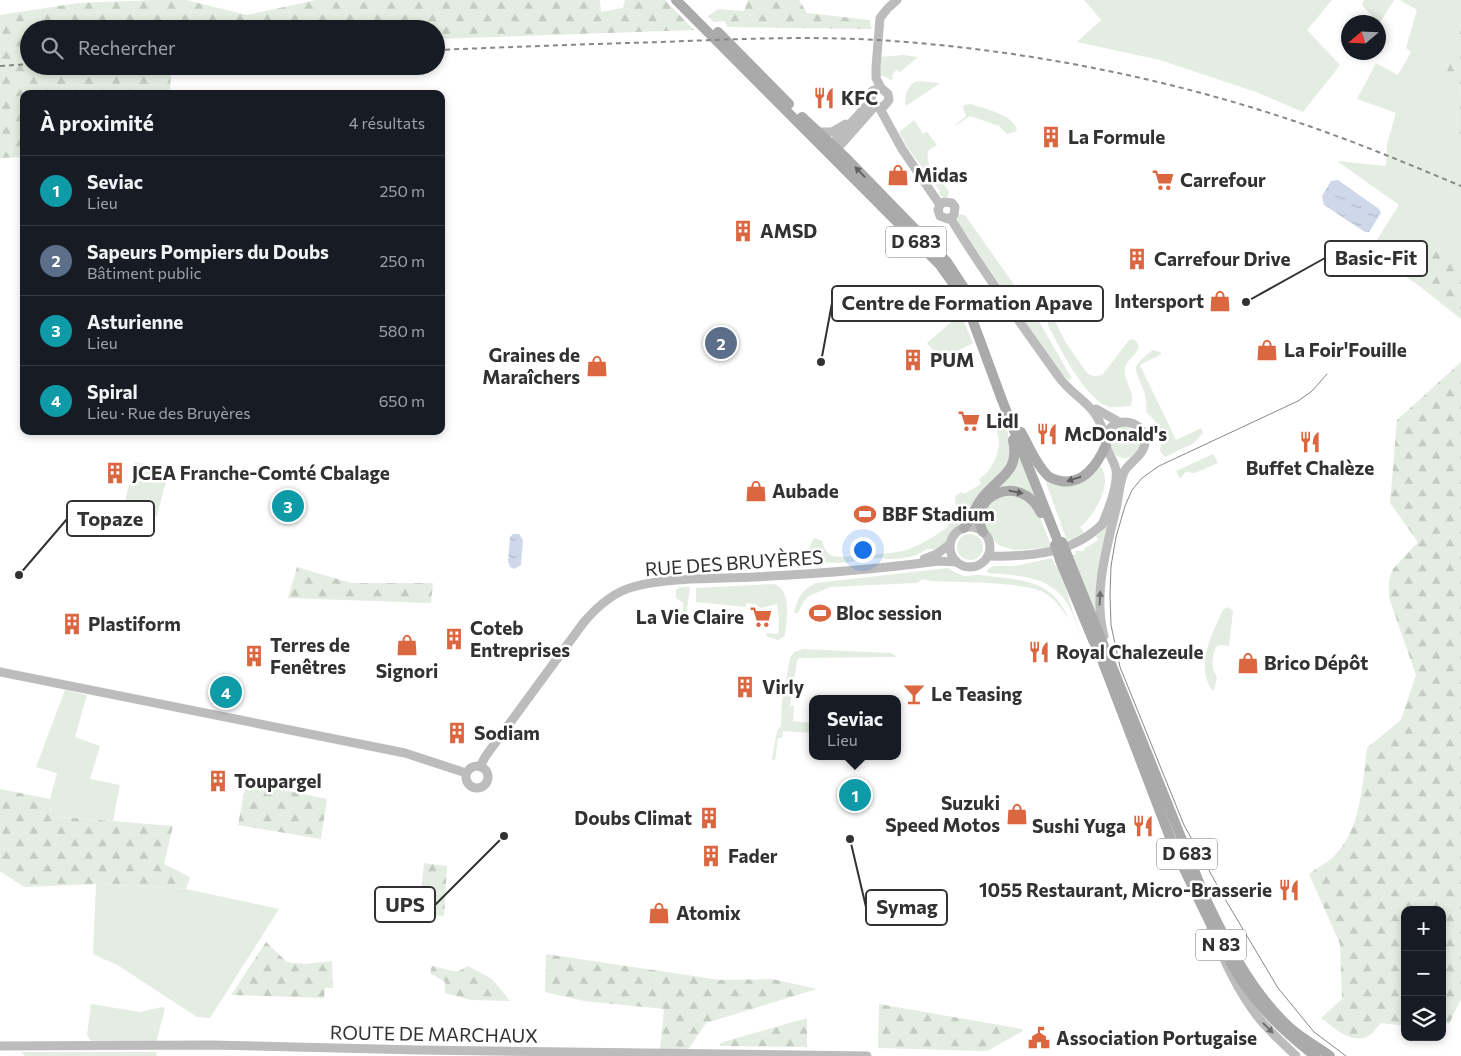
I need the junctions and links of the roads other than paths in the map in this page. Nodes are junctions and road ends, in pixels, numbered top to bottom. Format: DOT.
graph roads {
  1 [pos="676,0"];
  2 [pos="685,0"];
  3 [pos="896,0"];
  4 [pos="878,89"];
  5 [pos="878,104"];
  6 [pos="853,121"];
  7 [pos="818,132"];
  8 [pos="835,147"];
  9 [pos="940,205"];
  10 [pos="951,219"];
  11 [pos="1052,366"];
  12 [pos="1002,400"];
  13 [pos="1119,422"];
  14 [pos="1021,432"];
  15 [pos="1106,441"];
  16 [pos="1111,456"];
  17 [pos="1132,460"];
  18 [pos="1119,491"];
  19 [pos="1102,525"];
  20 [pos="964,528"];
  21 [pos="983,532"];
  22 [pos="950,544"];
  23 [pos="1059,544"];
  24 [pos="990,546"];
  25 [pos="988,556"];
  26 [pos="1011,557"];
  27 [pos="1064,558"];
  28 [pos="956,562"];
  29 [pos="904,566"];
  30 [pos="0,672"];
  31 [pos="1118,679"];
  32 [pos="480,767"];
  33 [pos="466,774"];
  34 [pos="1203,910"];
  35 [pos="1289,1027"];
  36 [pos="0,1046"];
  37 [pos="867,1056"];
  38 [pos="1296,1056"];
  39 [pos="1315,1056"];
  40 [pos="1322,1056"];
  41 [pos="1330,1056"];
  1 -- 8 [label="main road, D 683"];
  2 -- 7 [label="main road, D 683"];
  3 -- 4 [label="street"];
  4 -- 5 [label="street"];
  4 -- 5 [label="street"];
  5 -- 6 [label="street"];
  5 -- 8 [label="street"];
  5 -- 9 [label="street"];
  6 -- 7 [label="street"];
  6 -- 8 [label="street"];
  7 -- 8 [label="main road, D 683"];
  8 -- 12 [label="main road, D 683"];
  14 -- 8 [label="main road, D 683, one-way"];
  9 -- 10 [label="street"];
  9 -- 10 [label="street"];
  10 -- 11 [label="street"];
  11 -- 13 [label="street"];
  11 -- 15 [label="street"];
  12 -- 20 [label="main road"];
  12 -- 23 [label="main road, D 683"];
  13 -- 15 [label="street"];
  13 -- 17 [label="street"];
  15 -- 14 [label="main road, one-way"];
  14 -- 23 [label="main road, D 683"];
  15 -- 16 [label="street"];
  16 -- 17 [label="street"];
  16 -- 19 [label="street"];
  17 -- 18 [label="street"];
  18 -- 19 [label="street"];
  31 -- 18 [label="street, one-way"];
  19 -- 26 [label="street"];
  20 -- 21 [label="street"];
  20 -- 22 [label="street"];
  21 -- 23 [label="main road, one-way"];
  21 -- 24 [label="street"];
  22 -- 28 [label="street"];
  22 -- 29 [label="street"];
  23 -- 27 [label="main road, D 683, bridge"];
  24 -- 25 [label="street"];
  24 -- 26 [label="street"];
  25 -- 26 [label="street"];
  25 -- 28 [label="street"];
  27 -- 31 [label="main road, D 683"];
  27 -- 34 [label="main road, D 683"];
  28 -- 29 [label="street, RUE DES BRUYÈRES"];
  29 -- 32 [label="street, RUE DES BRUYÈRES"];
  30 -- 33 [label="street"];
  31 -- 35 [label="main road, D 683"];
  32 -- 33 [label="street"];
  32 -- 33 [label="street"];
  34 -- 38 [label="street, D 683, one-way"];
  34 -- 39 [label="main road, N 83"];
  35 -- 40 [label="main road"];
  35 -- 41 [label="main road, D 683"];
  36 -- 37 [label="street, ROUTE DE MARCHAUX"];
}
